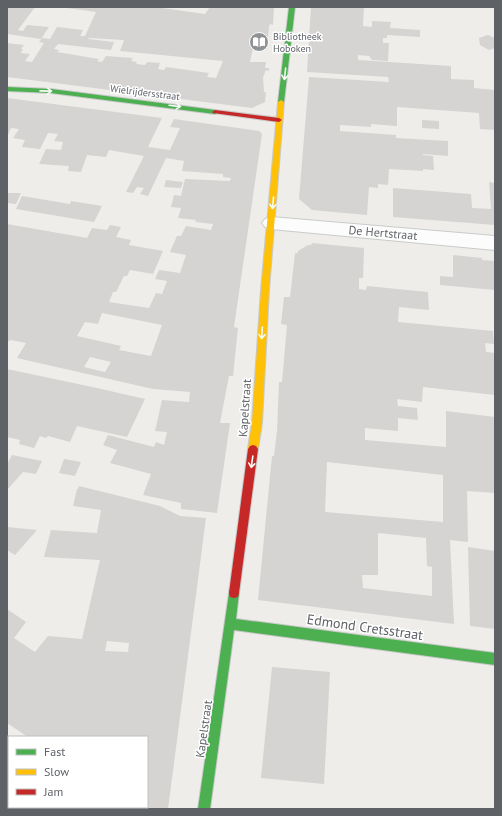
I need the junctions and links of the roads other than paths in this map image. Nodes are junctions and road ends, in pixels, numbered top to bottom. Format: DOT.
graph roads {
  1 [pos="292,7"];
  2 [pos="7,90"];
  3 [pos="279,120"];
  4 [pos="271,223"];
  5 [pos="495,243"];
  6 [pos="231,624"];
  7 [pos="495,659"];
  8 [pos="204,809"];
  1 -- 3 [label="street, Kapelstraat, one-way"];
  2 -- 3 [label="street, Wielrijdersstraat, one-way"];
  3 -- 4 [label="street, Kapelstraat, one-way"];
  4 -- 5 [label="street, De Hertstraat"];
  4 -- 6 [label="street, Kapelstraat, one-way"];
  6 -- 7 [label="street, Edmond Cretsstraat"];
  6 -- 8 [label="street, Kapelstraat"];
}
